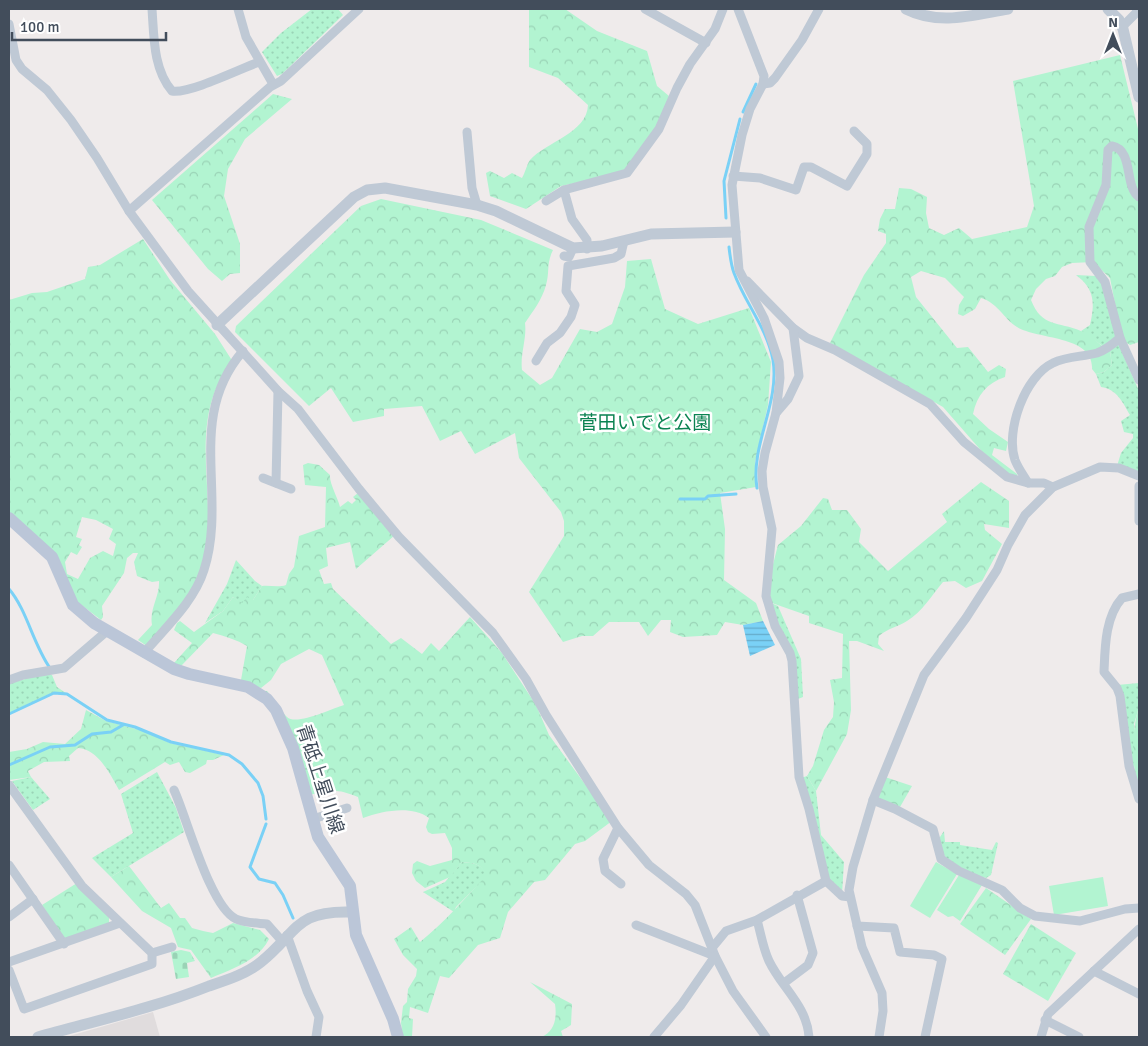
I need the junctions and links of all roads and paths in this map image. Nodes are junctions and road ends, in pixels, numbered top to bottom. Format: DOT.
graph roads {
  1 [pos="152,9"];
  2 [pos="238,9"];
  3 [pos="359,9"];
  4 [pos="645,9"];
  5 [pos="723,9"];
  6 [pos="738,9"];
  7 [pos="819,9"];
  8 [pos="906,9"];
  9 [pos="1008,9"];
  10 [pos="1108,9"];
  11 [pos="1137,9"];
  12 [pos="9,24"];
  13 [pos="1122,27"];
  14 [pos="706,43"];
  15 [pos="259,62"];
  16 [pos="273,84"];
  17 [pos="763,84"];
  18 [pos="1139,97"];
  19 [pos="854,131"];
  20 [pos="467,132"];
  21 [pos="733,176"];
  22 [pos="564,190"];
  23 [pos="1139,197"];
  24 [pos="546,201"];
  25 [pos="477,205"];
  26 [pos="129,211"];
  27 [pos="735,232"];
  28 [pos="624,241"];
  29 [pos="574,248"];
  30 [pos="588,249"];
  31 [pos="564,256"];
  32 [pos="743,278"];
  33 [pos="217,325"];
  34 [pos="792,328"];
  35 [pos="1120,338"];
  36 [pos="243,352"];
  37 [pos="536,361"];
  38 [pos="1139,380"];
  39 [pos="278,391"];
  40 [pos="776,413"];
  41 [pos="1139,476"];
  42 [pos="263,478"];
  43 [pos="276,483"];
  44 [pos="1028,483"];
  45 [pos="1139,486"];
  46 [pos="1053,487"];
  47 [pos="291,489"];
  48 [pos="9,518"];
  49 [pos="1139,521"];
  50 [pos="1139,594"];
  51 [pos="107,631"];
  52 [pos="144,653"];
  53 [pos="9,680"];
  54 [pos="9,784"];
  55 [pos="174,790"];
  56 [pos="1139,799"];
  57 [pos="873,800"];
  58 [pos="347,808"];
  59 [pos="313,818"];
  60 [pos="618,828"];
  61 [pos="9,865"];
  62 [pos="826,881"];
  63 [pos="621,884"];
  64 [pos="797,895"];
  65 [pos="850,897"];
  66 [pos="33,899"];
  67 [pos="1139,908"];
  68 [pos="352,912"];
  69 [pos="9,916"];
  70 [pos="757,920"];
  71 [pos="120,923"];
  72 [pos="636,925"];
  73 [pos="857,926"];
  74 [pos="1139,929"];
  75 [pos="285,938"];
  76 [pos="64,944"];
  77 [pos="172,947"];
  78 [pos="714,952"];
  79 [pos="152,953"];
  80 [pos="9,962"];
  81 [pos="9,970"];
  82 [pos="1094,970"];
  83 [pos="784,983"];
  84 [pos="1139,994"];
  85 [pos="1045,1020"];
  86 [pos="38,1037"];
  87 [pos="316,1037"];
  88 [pos="398,1037"];
  89 [pos="654,1037"];
  90 [pos="766,1037"];
  91 [pos="809,1037"];
  92 [pos="879,1037"];
  93 [pos="924,1037"];
  94 [pos="1041,1037"];
  95 [pos="1079,1037"];
  1 -- 15 [label="street"];
  2 -- 15 [label="street"];
  3 -- 16 [label="street"];
  4 -- 14 [label="street"];
  5 -- 14 [label="street"];
  6 -- 17 [label="street"];
  7 -- 17 [label="street"];
  8 -- 9 [label="street"];
  10 -- 13 [label="street"];
  11 -- 13 [label="street"];
  12 -- 26 [label="street"];
  13 -- 18 [label="street"];
  14 -- 22 [label="street"];
  15 -- 16 [label="street"];
  16 -- 26 [label="street"];
  17 -- 21 [label="street"];
  19 -- 21 [label="street"];
  20 -- 25 [label="street"];
  21 -- 27 [label="street"];
  22 -- 24 [label="street"];
  22 -- 30 [label="street"];
  23 -- 35 [label="street"];
  25 -- 29 [label="street"];
  25 -- 33 [label="street"];
  26 -- 33 [label="street"];
  27 -- 28 [label="street"];
  27 -- 32 [label="street"];
  28 -- 30 [label="street"];
  28 -- 37 [label="street"];
  29 -- 30 [label="street"];
  29 -- 31 [label="street"];
  32 -- 34 [label="street"];
  32 -- 40 [label="street"];
  33 -- 36 [label="street"];
  34 -- 40 [label="street"];
  34 -- 44 [label="street"];
  35 -- 38 [label="street"];
  35 -- 44 [label="street"];
  36 -- 39 [label="street"];
  36 -- 52 [label="street"];
  39 -- 43 [label="street"];
  39 -- 60 [label="street"];
  40 -- 62 [label="street"];
  41 -- 46 [label="street"];
  42 -- 43 [label="street"];
  43 -- 47 [label="street"];
  44 -- 46 [label="street"];
  45 -- 49 [label="street"];
  46 -- 57 [label="street"];
  48 -- 51 [label="main road, 青砥上星川線"];
  50 -- 56 [label="street"];
  51 -- 52 [label="main road, 青砥上星川線"];
  51 -- 53 [label="street"];
  52 -- 59 [label="main road, 青砥上星川線"];
  54 -- 71 [label="street"];
  55 -- 75 [label="street"];
  57 -- 65 [label="street"];
  57 -- 67 [label="street"];
  58 -- 59 [label="street"];
  59 -- 68 [label="main road, 青砥上星川線"];
  60 -- 63 [label="street"];
  60 -- 78 [label="street"];
  61 -- 66 [label="street"];
  62 -- 64 [label="street"];
  62 -- 65 [label="street"];
  64 -- 70 [label="street"];
  64 -- 83 [label="street"];
  65 -- 73 [label="street"];
  66 -- 69 [label="street"];
  66 -- 76 [label="street"];
  68 -- 75 [label="street"];
  68 -- 88 [label="main road, 青砥上星川線"];
  70 -- 78 [label="street"];
  70 -- 83 [label="street"];
  71 -- 76 [label="street"];
  71 -- 79 [label="street"];
  72 -- 78 [label="street"];
  73 -- 92 [label="street"];
  73 -- 93 [label="street"];
  74 -- 82 [label="street"];
  75 -- 86 [label="street"];
  75 -- 87 [label="street"];
  76 -- 80 [label="street"];
  77 -- 79 [label="street"];
  78 -- 89 [label="street"];
  78 -- 90 [label="street"];
  79 -- 81 [label="street"];
  82 -- 84 [label="street"];
  82 -- 85 [label="street"];
  83 -- 91 [label="street"];
  85 -- 94 [label="street"];
  85 -- 95 [label="street"];
}
